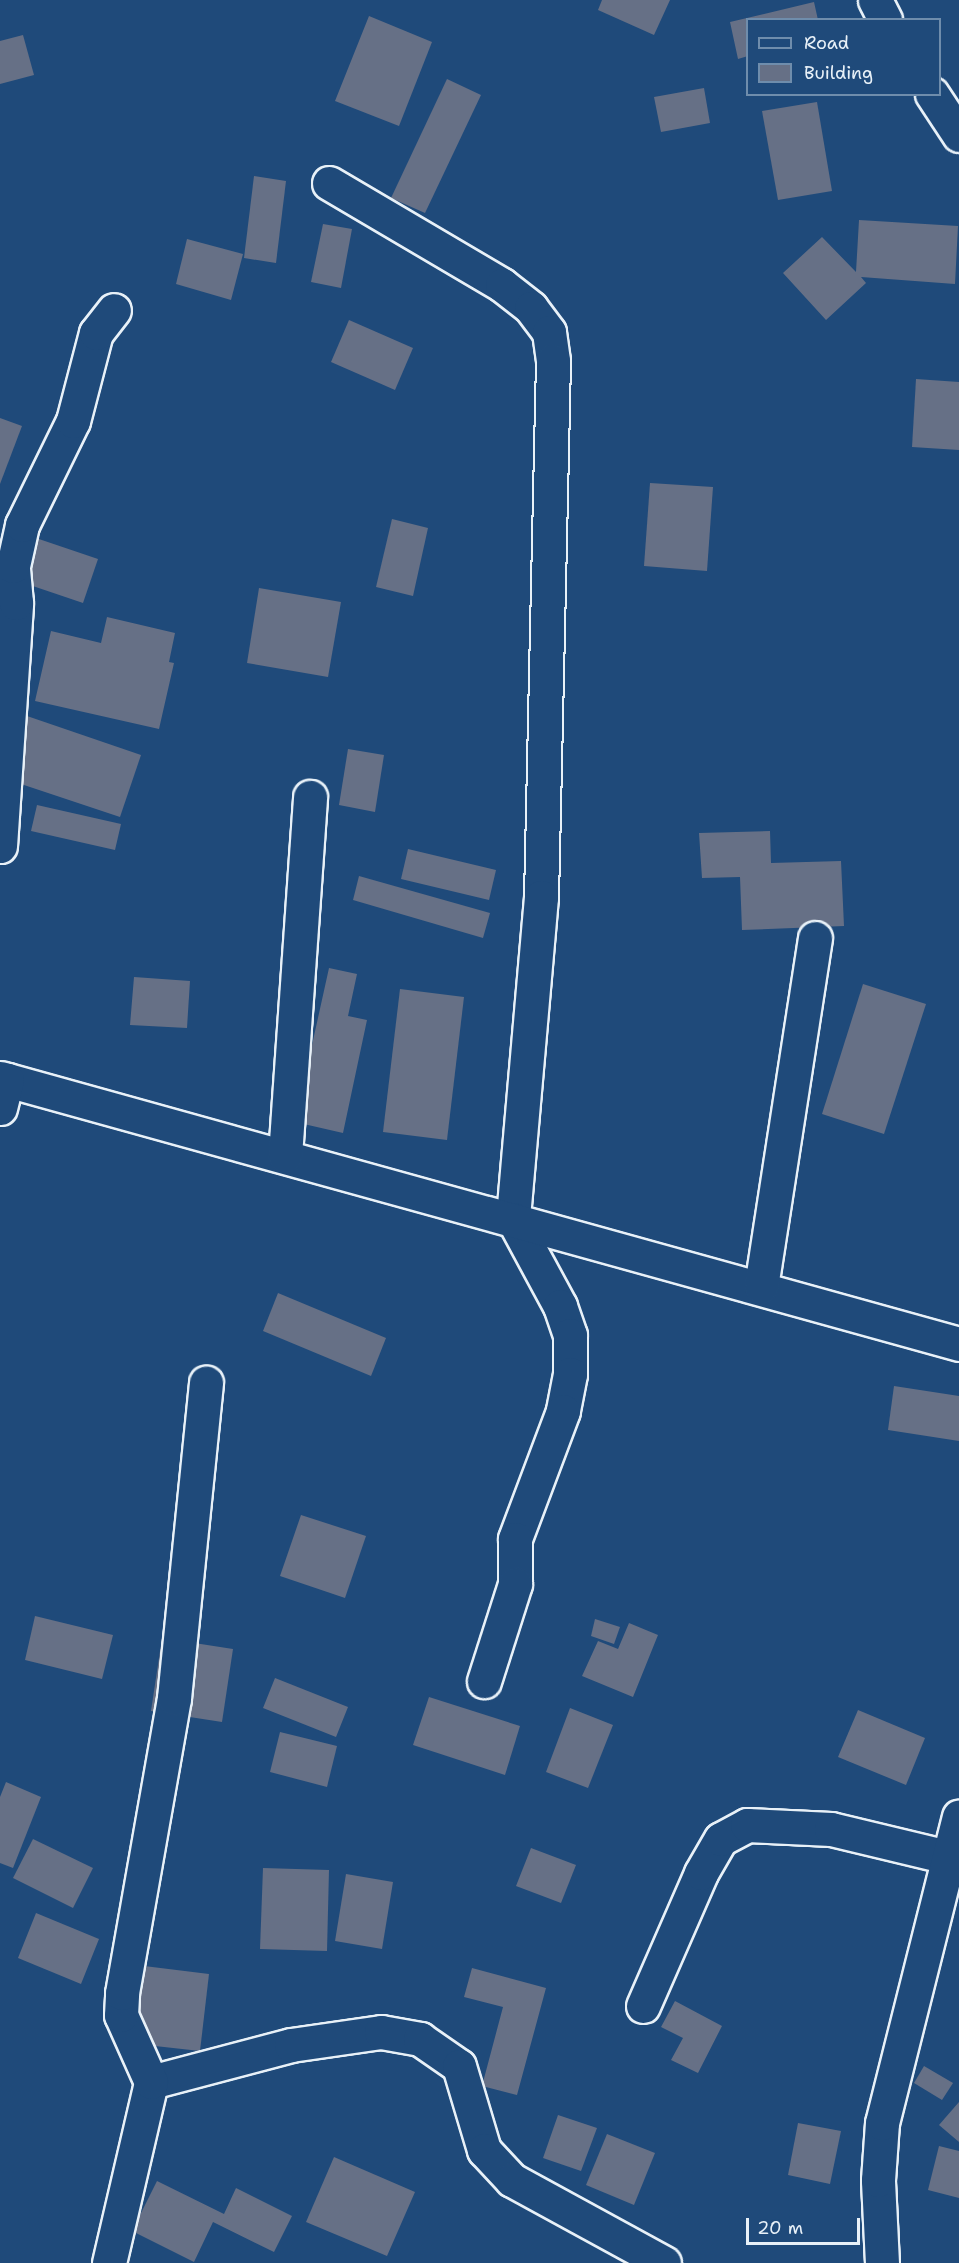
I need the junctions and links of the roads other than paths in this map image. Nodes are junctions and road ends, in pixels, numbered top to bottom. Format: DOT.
graph roads {
  1 [pos="875,0"];
  2 [pos="884,18"];
  3 [pos="933,96"];
  4 [pos="959,135"];
  5 [pos="329,183"];
  6 [pos="114,310"];
  7 [pos="310,797"];
  8 [pos="0,846"];
  9 [pos="815,938"];
  10 [pos="2,1089"];
  11 [pos="285,1156"];
  12 [pos="513,1218"];
  13 [pos="761,1287"];
  14 [pos="959,1344"];
  15 [pos="206,1383"];
  16 [pos="484,1681"];
  17 [pos="959,1817"];
  18 [pos="948,1857"];
  19 [pos="643,2006"];
  20 [pos="151,2082"];
  21 [pos="109,2263"];
  22 [pos="664,2263"];
  23 [pos="882,2263"];
  1 -- 2 [label="street"];
  3 -- 4 [label="street"];
  5 -- 12 [label="street"];
  6 -- 8 [label="street"];
  7 -- 11 [label="street"];
  9 -- 13 [label="street"];
  10 -- 11 [label="street"];
  11 -- 12 [label="street"];
  12 -- 13 [label="street"];
  12 -- 16 [label="street"];
  13 -- 14 [label="street"];
  15 -- 20 [label="street"];
  17 -- 18 [label="street"];
  18 -- 19 [label="street"];
  18 -- 23 [label="street"];
  20 -- 21 [label="street"];
  20 -- 22 [label="street"];
}
